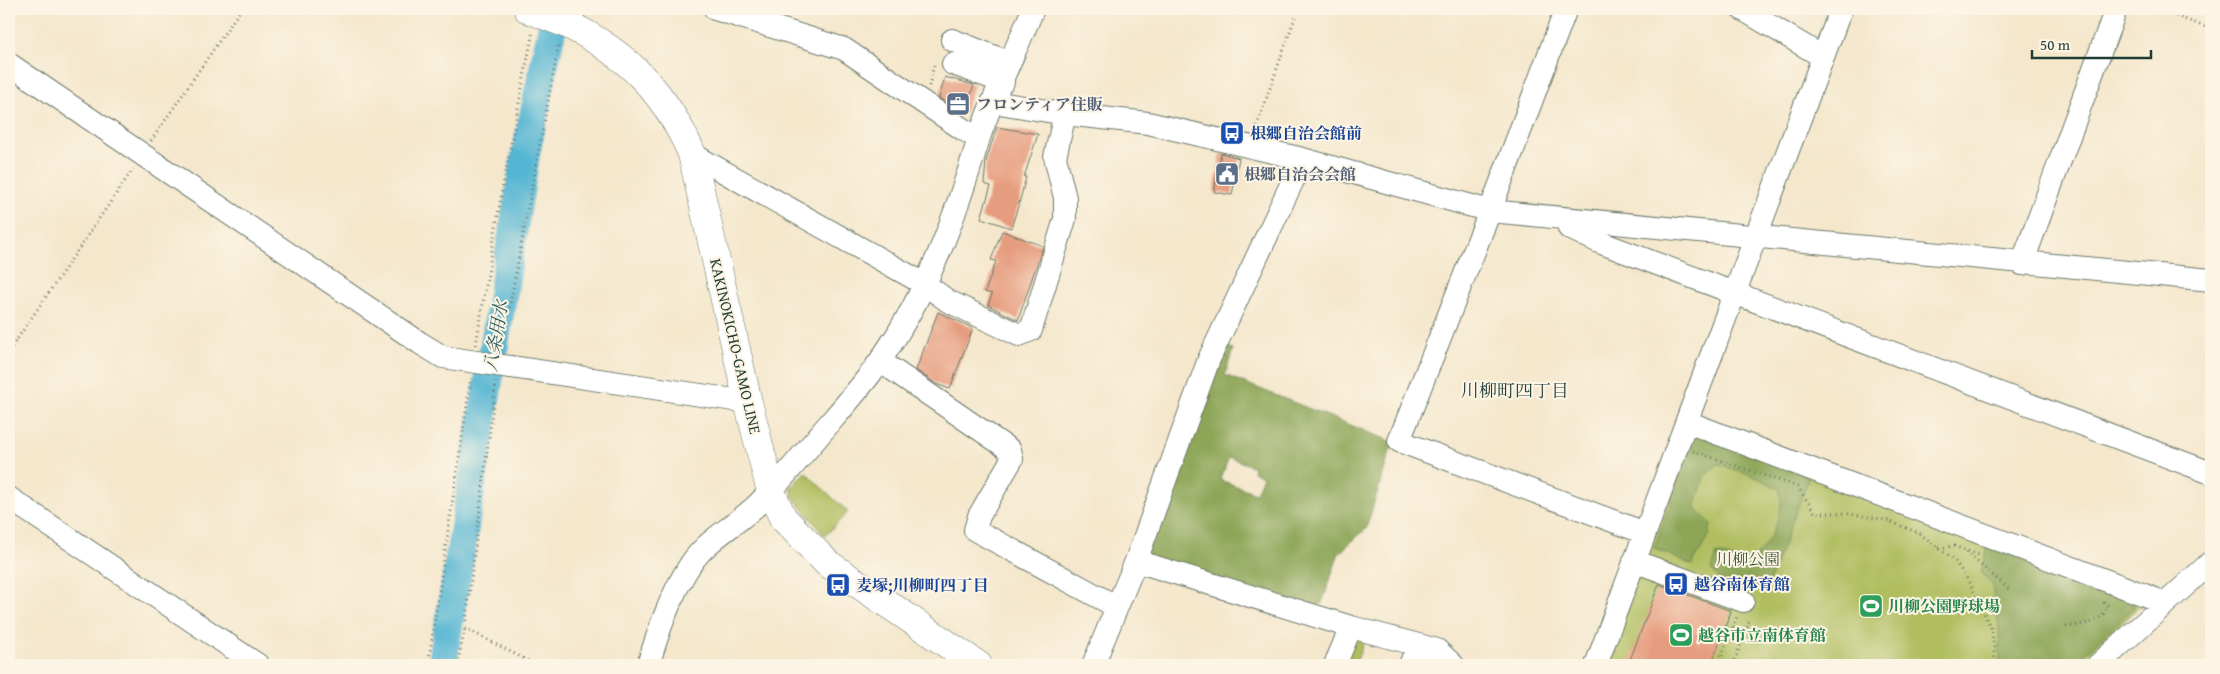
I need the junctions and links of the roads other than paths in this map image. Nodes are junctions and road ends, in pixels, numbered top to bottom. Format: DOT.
graph roads {
  1 [pos="715,9"];
  2 [pos="1033,9"];
  3 [pos="1566,9"];
  4 [pos="1742,9"];
  5 [pos="1841,9"];
  6 [pos="2116,9"];
  7 [pos="552,16"];
  8 [pos="952,40"];
  9 [pos="1823,57"];
  10 [pos="944,60"];
  11 [pos="9,64"];
  12 [pos="1007,72"];
  13 [pos="994,102"];
  14 [pos="1064,114"];
  15 [pos="979,138"];
  16 [pos="692,154"];
  17 [pos="1303,159"];
  18 [pos="1490,211"];
  19 [pos="1568,220"];
  20 [pos="1754,236"];
  21 [pos="2022,264"];
  22 [pos="2211,280"];
  23 [pos="926,284"];
  24 [pos="1734,293"];
  25 [pos="880,361"];
  26 [pos="748,402"];
  27 [pos="1687,422"];
  28 [pos="2211,473"];
  29 [pos="771,492"];
  30 [pos="9,498"];
  31 [pos="1644,533"];
  32 [pos="1634,560"];
  33 [pos="1136,561"];
  34 [pos="2211,562"];
  35 [pos="2162,606"];
  36 [pos="1117,607"];
  37 [pos="1747,607"];
  38 [pos="1350,627"];
  39 [pos="1414,655"];
  40 [pos="258,665"];
  41 [pos="648,665"];
  42 [pos="978,665"];
  43 [pos="1093,665"];
  44 [pos="1335,665"];
  45 [pos="1453,665"];
  46 [pos="1596,665"];
  47 [pos="2098,665"];
  1 -- 15 [label="street"];
  2 -- 12 [label="street"];
  3 -- 18 [label="street"];
  4 -- 9 [label="street"];
  5 -- 9 [label="street"];
  6 -- 21 [label="street"];
  7 -- 16 [label="main road, KAKINOKICHO-GAMO LINE"];
  8 -- 12 [label="street"];
  9 -- 20 [label="street"];
  10 -- 12 [label="street"];
  11 -- 26 [label="street"];
  12 -- 13 [label="street"];
  13 -- 14 [label="street"];
  13 -- 15 [label="street"];
  14 -- 17 [label="street"];
  14 -- 23 [label="street"];
  15 -- 23 [label="street"];
  16 -- 23 [label="street"];
  16 -- 26 [label="main road, KAKINOKICHO-GAMO LINE"];
  17 -- 18 [label="street"];
  17 -- 33 [label="street"];
  18 -- 19 [label="street"];
  18 -- 31 [label="street"];
  19 -- 20 [label="street"];
  19 -- 24 [label="street"];
  20 -- 21 [label="street"];
  20 -- 24 [label="street"];
  21 -- 22 [label="street"];
  23 -- 25 [label="street"];
  24 -- 27 [label="street"];
  24 -- 28 [label="street"];
  25 -- 29 [label="street"];
  25 -- 36 [label="street"];
  26 -- 29 [label="main road, KAKINOKICHO-GAMO LINE"];
  27 -- 31 [label="street"];
  27 -- 35 [label="street"];
  29 -- 41 [label="street"];
  29 -- 42 [label="main road, KAKINOKICHO-GAMO LINE"];
  30 -- 40 [label="street"];
  31 -- 32 [label="street"];
  32 -- 37 [label="street"];
  32 -- 46 [label="street"];
  33 -- 36 [label="street"];
  33 -- 38 [label="street"];
  34 -- 35 [label="street"];
  35 -- 47 [label="street"];
  36 -- 43 [label="street"];
  38 -- 39 [label="street"];
  38 -- 44 [label="street"];
  39 -- 45 [label="street"];
}
